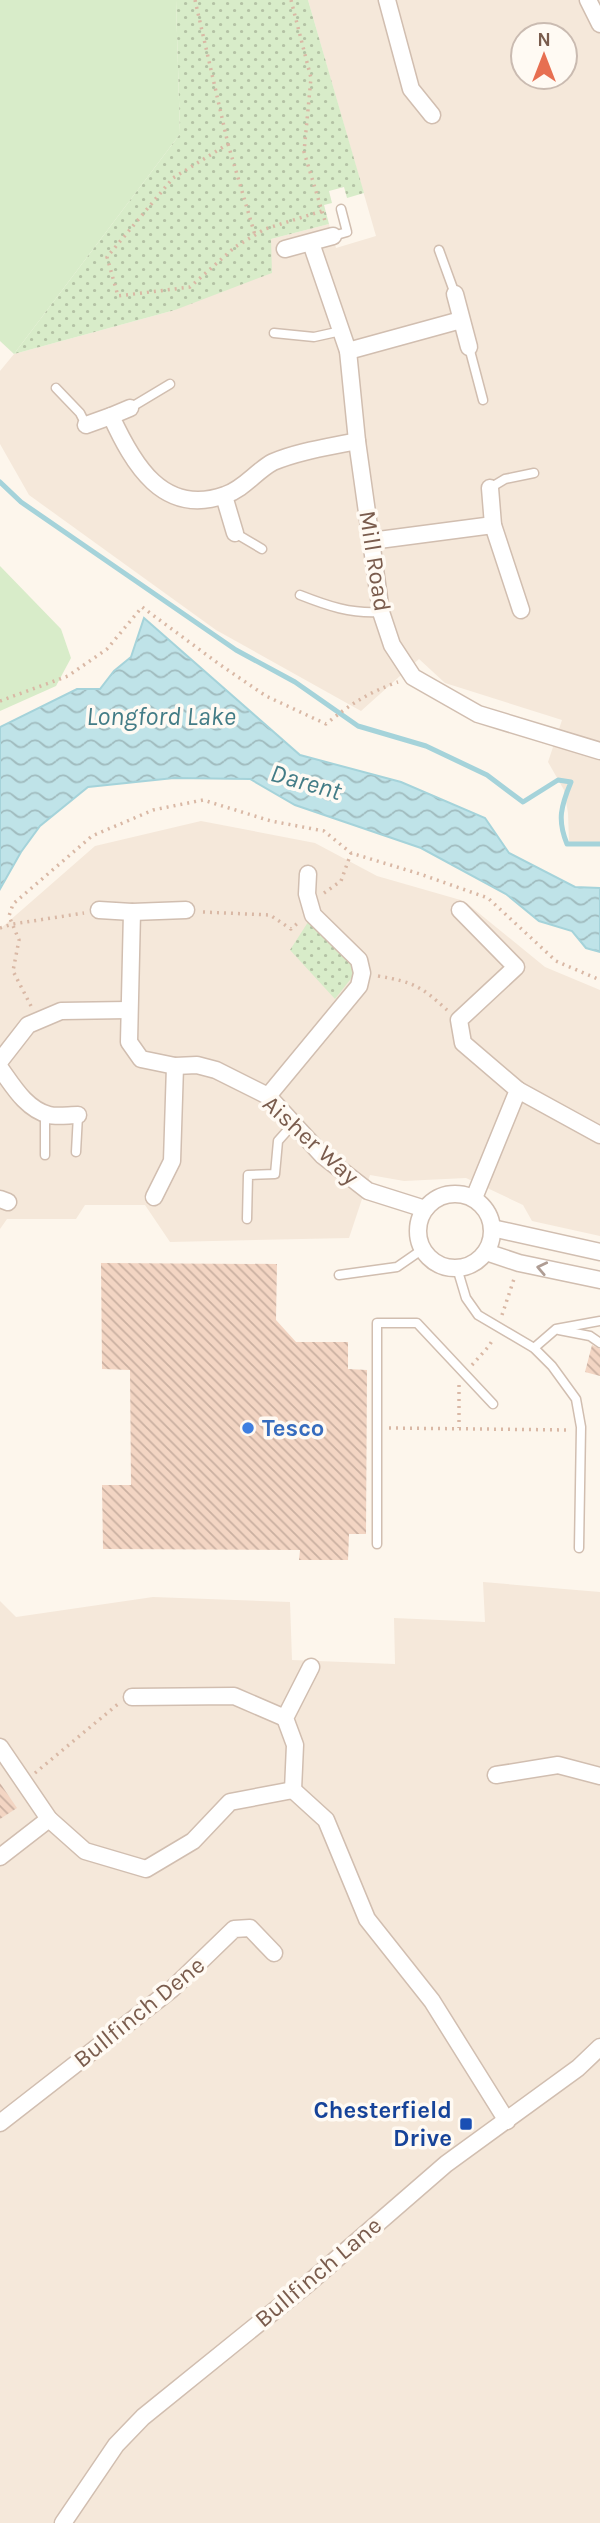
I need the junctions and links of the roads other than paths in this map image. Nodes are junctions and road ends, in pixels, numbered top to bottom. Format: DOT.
graph roads {
  1 [pos="387,0"];
  2 [pos="588,0"];
  3 [pos="600,24"];
  4 [pos="432,115"];
  5 [pos="341,209"];
  6 [pos="332,237"];
  7 [pos="311,243"];
  8 [pos="285,249"];
  9 [pos="439,250"];
  10 [pos="455,294"];
  11 [pos="461,320"];
  12 [pos="341,331"];
  13 [pos="274,334"];
  14 [pos="469,347"];
  15 [pos="348,351"];
  16 [pos="170,384"];
  17 [pos="56,388"];
  18 [pos="483,400"];
  19 [pos="130,408"];
  20 [pos="111,416"];
  21 [pos="86,425"];
  22 [pos="357,441"];
  23 [pos="534,473"];
  24 [pos="490,488"];
  25 [pos="224,496"];
  26 [pos="493,525"];
  27 [pos="235,533"];
  28 [pos="371,541"];
  29 [pos="262,549"];
  30 [pos="300,595"];
  31 [pos="521,610"];
  32 [pos="380,612"];
  33 [pos="600,751"];
  34 [pos="308,874"];
  35 [pos="99,910"];
  36 [pos="186,911"];
  37 [pos="460,911"];
  38 [pos="132,912"];
  39 [pos="129,1010"];
  40 [pos="0,1060"];
  41 [pos="175,1066"];
  42 [pos="0,1068"];
  43 [pos="518,1090"];
  44 [pos="268,1096"];
  45 [pos="46,1113"];
  46 [pos="78,1115"];
  47 [pos="294,1123"];
  48 [pos="600,1135"];
  49 [pos="76,1152"];
  50 [pos="45,1155"];
  51 [pos="154,1197"];
  52 [pos="474,1198"];
  53 [pos="425,1209"];
  54 [pos="247,1219"];
  55 [pos="492,1228"];
  56 [pos="423,1249"];
  57 [pos="486,1252"];
  58 [pos="600,1252"];
  59 [pos="457,1268"];
  60 [pos="339,1275"];
  61 [pos="600,1280"];
  62 [pos="600,1321"];
  63 [pos="556,1329"];
  64 [pos="600,1343"];
  65 [pos="534,1348"];
  66 [pos="493,1404"];
  67 [pos="377,1544"];
  68 [pos="579,1548"];
  69 [pos="311,1667"];
  70 [pos="132,1697"];
  71 [pos="285,1718"];
  72 [pos="0,1747"];
  73 [pos="496,1775"];
  74 [pos="600,1776"];
  75 [pos="293,1790"];
  76 [pos="50,1819"];
  77 [pos="0,1857"];
  78 [pos="274,1953"];
  79 [pos="600,2047"];
  80 [pos="507,2121"];
  81 [pos="0,2123"];
  82 [pos="63,2523"];
  1 -- 4 [label="street"];
  2 -- 3 [label="street"];
  5 -- 6 [label="lane"];
  6 -- 7 [label="street"];
  7 -- 8 [label="street"];
  7 -- 12 [label="street, Mill Road"];
  9 -- 10 [label="lane"];
  10 -- 11 [label="street"];
  11 -- 14 [label="street"];
  11 -- 15 [label="street"];
  12 -- 13 [label="lane"];
  12 -- 15 [label="street, Mill Road"];
  14 -- 18 [label="lane"];
  15 -- 22 [label="street, Mill Road"];
  16 -- 19 [label="lane"];
  17 -- 21 [label="lane"];
  19 -- 20 [label="street"];
  20 -- 21 [label="street"];
  20 -- 25 [label="street"];
  22 -- 25 [label="street"];
  22 -- 28 [label="street, Mill Road"];
  23 -- 24 [label="lane"];
  24 -- 26 [label="street"];
  25 -- 27 [label="street"];
  26 -- 28 [label="street"];
  26 -- 31 [label="street"];
  27 -- 29 [label="lane"];
  28 -- 32 [label="street, Mill Road"];
  30 -- 32 [label="lane"];
  32 -- 33 [label="street, Mill Road"];
  34 -- 44 [label="street"];
  35 -- 38 [label="street"];
  36 -- 38 [label="street"];
  37 -- 43 [label="street"];
  38 -- 39 [label="street, Aisher Way"];
  39 -- 40 [label="street"];
  39 -- 41 [label="street, Aisher Way"];
  41 -- 44 [label="street, Aisher Way"];
  41 -- 51 [label="street"];
  42 -- 45 [label="street"];
  43 -- 48 [label="street"];
  43 -- 52 [label="street"];
  44 -- 47 [label="street, Aisher Way"];
  45 -- 46 [label="street"];
  45 -- 50 [label="lane"];
  46 -- 49 [label="lane"];
  47 -- 53 [label="street, Aisher Way"];
  47 -- 54 [label="lane"];
  52 -- 53 [label="street"];
  52 -- 55 [label="street"];
  53 -- 56 [label="street"];
  55 -- 57 [label="street"];
  55 -- 58 [label="street"];
  56 -- 59 [label="street"];
  56 -- 60 [label="lane"];
  57 -- 59 [label="street"];
  61 -- 57 [label="street, one-way"];
  59 -- 65 [label="lane"];
  62 -- 63 [label="lane"];
  63 -- 64 [label="lane"];
  63 -- 65 [label="lane"];
  65 -- 68 [label="lane"];
  66 -- 67 [label="lane"];
  69 -- 71 [label="street"];
  70 -- 71 [label="street"];
  71 -- 75 [label="street"];
  72 -- 76 [label="street"];
  73 -- 74 [label="street"];
  75 -- 76 [label="street"];
  75 -- 80 [label="street"];
  76 -- 77 [label="street"];
  78 -- 81 [label="street, Bullfinch Dene"];
  79 -- 80 [label="street, Bullfinch Lane"];
  80 -- 82 [label="street, Bullfinch Lane"];
}
